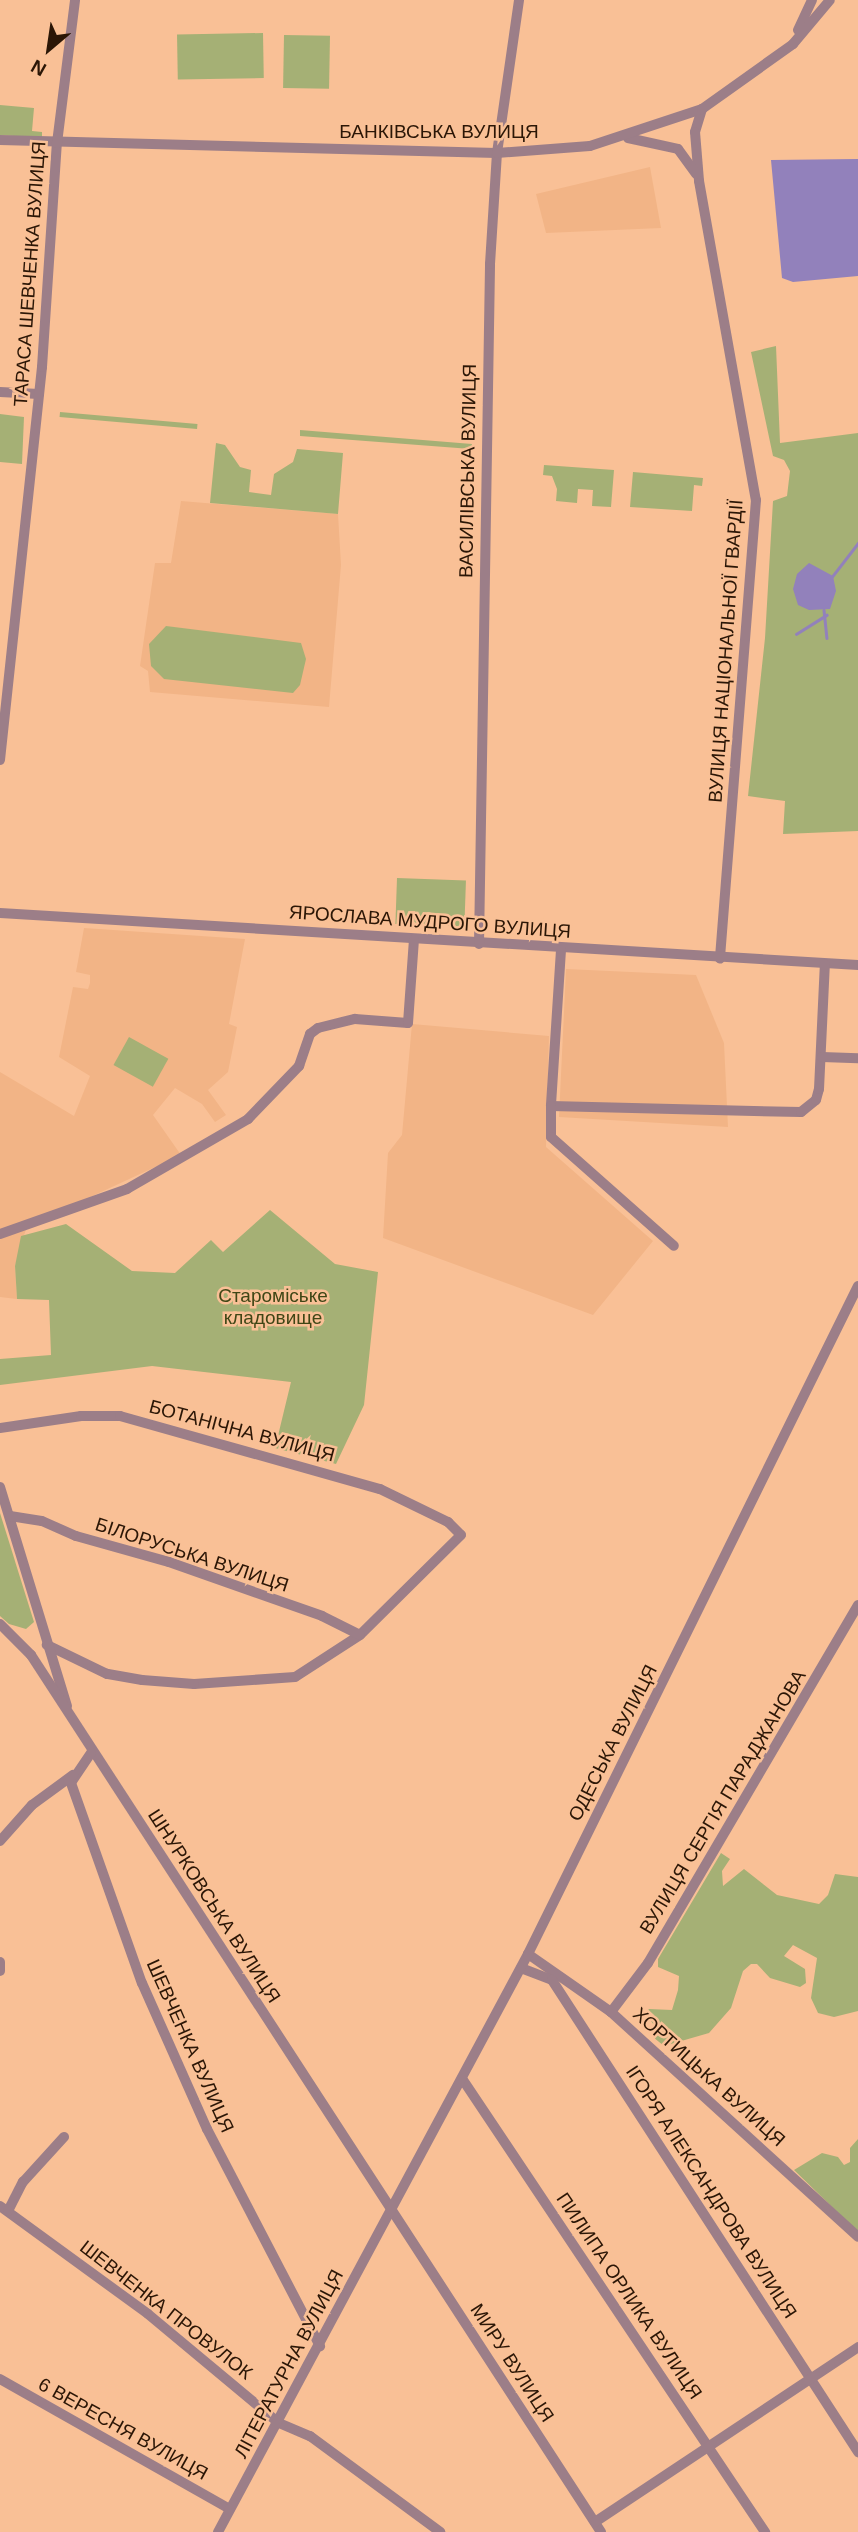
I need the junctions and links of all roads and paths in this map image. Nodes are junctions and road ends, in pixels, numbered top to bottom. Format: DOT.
graph roads {
  1 [pos="75,0"];
  2 [pos="519,0"];
  3 [pos="812,0"];
  4 [pos="830,0"];
  5 [pos="793,44"];
  6 [pos="702,109"];
  7 [pos="623,138"];
  8 [pos="0,141"];
  9 [pos="57,143"];
  10 [pos="496,153"];
  11 [pos="699,181"];
  12 [pos="0,392"];
  13 [pos="39,394"];
  14 [pos="0,760"];
  15 [pos="0,913"];
  16 [pos="414,940"];
  17 [pos="479,944"];
  18 [pos="561,950"];
  19 [pos="720,960"];
  20 [pos="825,964"];
  21 [pos="858,965"];
  22 [pos="822,1057"];
  23 [pos="858,1058"];
  24 [pos="551,1106"];
  25 [pos="0,1234"];
  26 [pos="674,1246"];
  27 [pos="858,1286"];
  28 [pos="0,1428"];
  29 [pos="0,1487"];
  30 [pos="10,1516"];
  31 [pos="858,1605"];
  32 [pos="3,1627"];
  33 [pos="360,1635"];
  34 [pos="0,1641"];
  35 [pos="47,1645"];
  36 [pos="72,1720"];
  37 [pos="91,1753"];
  38 [pos="73,1775"];
  39 [pos="0,1842"];
  40 [pos="528,1954"];
  41 [pos="0,1962"];
  42 [pos="521,1968"];
  43 [pos="0,1971"];
  44 [pos="611,2012"];
  45 [pos="463,2080"];
  46 [pos="64,2137"];
  47 [pos="4,2208"];
  48 [pos="393,2213"];
  49 [pos="858,2237"];
  50 [pos="320,2346"];
  51 [pos="858,2347"];
  52 [pos="0,2379"];
  53 [pos="811,2379"];
  54 [pos="279,2423"];
  55 [pos="708,2446"];
  56 [pos="858,2452"];
  57 [pos="230,2509"];
  58 [pos="595,2522"];
  59 [pos="218,2532"];
  60 [pos="440,2532"];
  61 [pos="601,2532"];
  62 [pos="765,2532"];
  1 -- 9 [label="street, ТАРАСА ШЕВЧЕНКА ВУЛИЦЯ"];
  2 -- 10 [label="street, ВАСИЛІВСЬКА ВУЛИЦЯ"];
  3 -- 5 [label="street"];
  4 -- 5 [label="street, БАНКІВСЬКА ВУЛИЦЯ"];
  5 -- 6 [label="street, БАНКІВСЬКА ВУЛИЦЯ"];
  6 -- 7 [label="street, БАНКІВСЬКА ВУЛИЦЯ"];
  6 -- 11 [label="street, ВУЛИЦЯ НАЦІОНАЛЬНОЇ ГВАРДІЇ"];
  7 -- 10 [label="street, БАНКІВСЬКА ВУЛИЦЯ"];
  7 -- 11 [label="street"];
  8 -- 9 [label="street, БАНКІВСЬКА ВУЛИЦЯ"];
  9 -- 10 [label="street, БАНКІВСЬКА ВУЛИЦЯ"];
  9 -- 13 [label="street, ТАРАСА ШЕВЧЕНКА ВУЛИЦЯ"];
  10 -- 17 [label="street, ВАСИЛІВСЬКА ВУЛИЦЯ"];
  11 -- 19 [label="street, ВУЛИЦЯ НАЦІОНАЛЬНОЇ ГВАРДІЇ"];
  12 -- 13 [label="street"];
  13 -- 14 [label="street, ТАРАСА ШЕВЧЕНКА ВУЛИЦЯ"];
  15 -- 16 [label="street, ЯРОСЛАВА МУДРОГО ВУЛИЦЯ"];
  16 -- 17 [label="street, ЯРОСЛАВА МУДРОГО ВУЛИЦЯ"];
  16 -- 25 [label="street"];
  17 -- 18 [label="street, ЯРОСЛАВА МУДРОГО ВУЛИЦЯ"];
  18 -- 19 [label="street, ЯРОСЛАВА МУДРОГО ВУЛИЦЯ"];
  18 -- 24 [label="street"];
  19 -- 20 [label="street, ЯРОСЛАВА МУДРОГО ВУЛИЦЯ"];
  20 -- 21 [label="street, ЯРОСЛАВА МУДРОГО ВУЛИЦЯ"];
  20 -- 22 [label="street"];
  22 -- 23 [label="street"];
  22 -- 24 [label="street"];
  24 -- 26 [label="street"];
  27 -- 40 [label="street, ОДЕСЬКА ВУЛИЦЯ"];
  28 -- 33 [label="street, БОТАНІЧНА ВУЛИЦЯ"];
  29 -- 30 [label="street"];
  30 -- 33 [label="street, БІЛОРУСЬКА ВУЛИЦЯ"];
  30 -- 35 [label="street"];
  31 -- 44 [label="street, ВУЛИЦЯ СЕРГІЯ ПАРАДЖАНОВА"];
  32 -- 34 [label="street"];
  32 -- 36 [label="street, ШНУРКОВСЬКА ВУЛИЦЯ"];
  33 -- 35 [label="street"];
  35 -- 36 [label="street"];
  36 -- 37 [label="street, ШНУРКОВСЬКА ВУЛИЦЯ"];
  37 -- 38 [label="street"];
  37 -- 48 [label="street, ШНУРКОВСЬКА ВУЛИЦЯ"];
  38 -- 39 [label="street"];
  38 -- 50 [label="street, ШЕВЧЕНКА ВУЛИЦЯ"];
  40 -- 42 [label="street, ОДЕСЬКА ВУЛИЦЯ"];
  40 -- 44 [label="street, ХОРТИЦЬКА ВУЛИЦЯ"];
  41 -- 43 [label="street"];
  42 -- 45 [label="street, ОДЕСЬКА ВУЛИЦЯ"];
  42 -- 53 [label="street, ІГОРЯ АЛЕКСАНДРОВА ВУЛИЦЯ"];
  44 -- 49 [label="street, ХОРТИЦЬКА ВУЛИЦЯ"];
  45 -- 48 [label="street, ОДЕСЬКА ВУЛИЦЯ"];
  45 -- 55 [label="street, ПИЛИПА ОРЛИКА ВУЛИЦЯ"];
  46 -- 47 [label="street"];
  47 -- 54 [label="street, ШЕВЧЕНКА ПРОВУЛОК"];
  48 -- 50 [label="street, ЛІТЕРАТУРНА ВУЛИЦЯ"];
  48 -- 58 [label="street, МИРУ ВУЛИЦЯ"];
  50 -- 54 [label="street, ЛІТЕРАТУРНА ВУЛИЦЯ"];
  51 -- 53 [label="street"];
  52 -- 57 [label="street, 6 ВЕРЕСНЯ ВУЛИЦЯ"];
  53 -- 55 [label="street"];
  53 -- 56 [label="street, ІГОРЯ АЛЕКСАНДРОВА ВУЛИЦЯ"];
  54 -- 57 [label="street, ЛІТЕРАТУРНА ВУЛИЦЯ"];
  54 -- 60 [label="street, ШЕВЧЕНКА ПРОВУЛОК"];
  55 -- 58 [label="street"];
  55 -- 62 [label="street, ПИЛИПА ОРЛИКА ВУЛИЦЯ"];
  57 -- 59 [label="street, ЛІТЕРАТУРНА ВУЛИЦЯ"];
  58 -- 61 [label="street, МИРУ ВУЛИЦЯ"];
}
